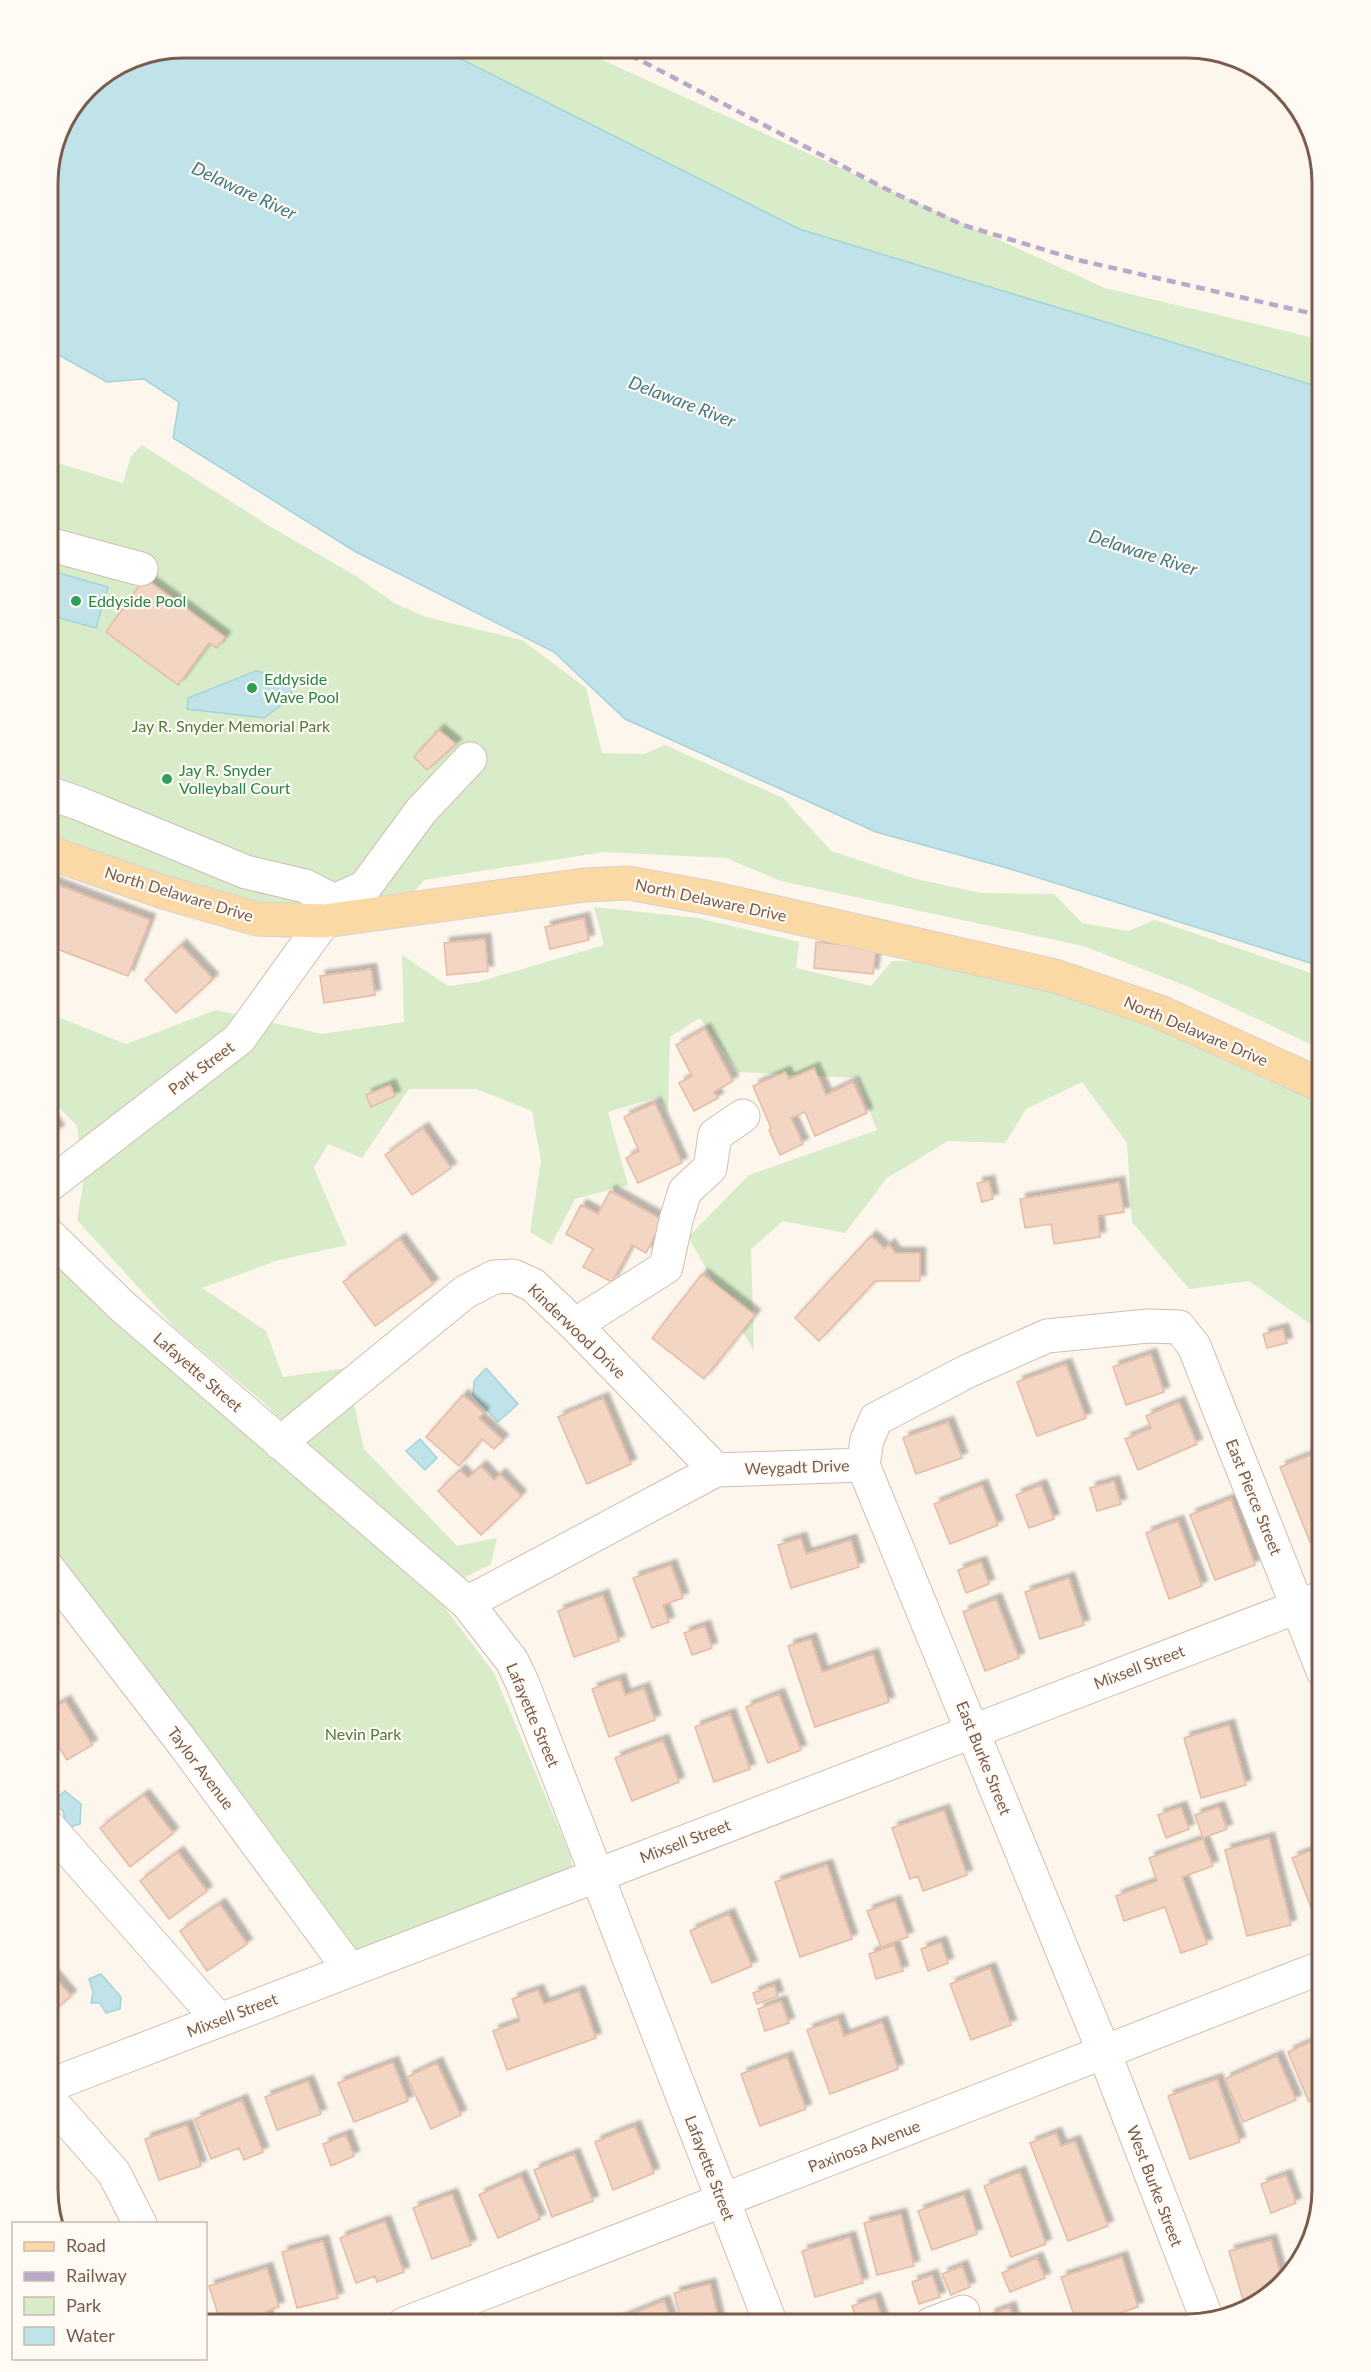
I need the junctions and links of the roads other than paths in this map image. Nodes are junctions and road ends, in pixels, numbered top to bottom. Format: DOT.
graph roads {
  1 [pos="59,547"];
  2 [pos="141,569"];
  3 [pos="471,759"];
  4 [pos="59,797"];
  5 [pos="59,856"];
  6 [pos="329,911"];
  7 [pos="1312,1081"];
  8 [pos="743,1116"];
  9 [pos="59,1178"];
  10 [pos="58,1244"];
  11 [pos="575,1325"];
  12 [pos="1179,1327"];
  13 [pos="280,1443"];
  14 [pos="863,1465"];
  15 [pos="716,1470"];
  16 [pos="58,1581"];
  17 [pos="1310,1601"];
  18 [pos="466,1603"];
  19 [pos="972,1731"];
  20 [pos="58,1838"];
  21 [pos="597,1875"];
  22 [pos="350,1970"];
  23 [pos="1312,1971"];
  24 [pos="219,2020"];
  25 [pos="1104,2052"];
  26 [pos="58,2082"];
  27 [pos="58,2109"];
  28 [pos="723,2200"];
  29 [pos="139,2222"];
  30 [pos="963,2312"];
  31 [pos="1204,2312"];
  32 [pos="432,2313"];
  33 [pos="767,2314"];
  34 [pos="958,2314"];
  1 -- 2 [label="street"];
  3 -- 6 [label="street"];
  4 -- 6 [label="street"];
  5 -- 6 [label="main road, North Delaware Drive"];
  6 -- 7 [label="main road, North Delaware Drive"];
  6 -- 9 [label="street, Park Street"];
  8 -- 11 [label="street"];
  10 -- 13 [label="street, Lafayette Street"];
  11 -- 13 [label="street, Kinderwood Drive"];
  11 -- 15 [label="street, Kinderwood Drive"];
  12 -- 14 [label="street, Weygadt Drive"];
  12 -- 17 [label="street, East Pierce Street"];
  13 -- 18 [label="street, Lafayette Street"];
  14 -- 15 [label="street, Weygadt Drive"];
  14 -- 19 [label="street, East Burke Street"];
  15 -- 18 [label="street, Weygadt Drive"];
  16 -- 22 [label="street, Taylor Avenue"];
  17 -- 19 [label="street, Mixsell Street"];
  18 -- 21 [label="street, Lafayette Street"];
  19 -- 21 [label="street, Mixsell Street"];
  19 -- 25 [label="street, East Burke Street"];
  20 -- 24 [label="street"];
  21 -- 22 [label="street, Mixsell Street"];
  21 -- 28 [label="street, Lafayette Street"];
  22 -- 24 [label="street, Mixsell Street"];
  23 -- 25 [label="street, Paxinosa Avenue"];
  24 -- 26 [label="street, Mixsell Street"];
  25 -- 28 [label="street, Paxinosa Avenue"];
  25 -- 31 [label="street, West Burke Street"];
  27 -- 29 [label="street"];
  28 -- 32 [label="street, Paxinosa Avenue"];
  28 -- 33 [label="street, Lafayette Street"];
  30 -- 34 [label="street"];
}
